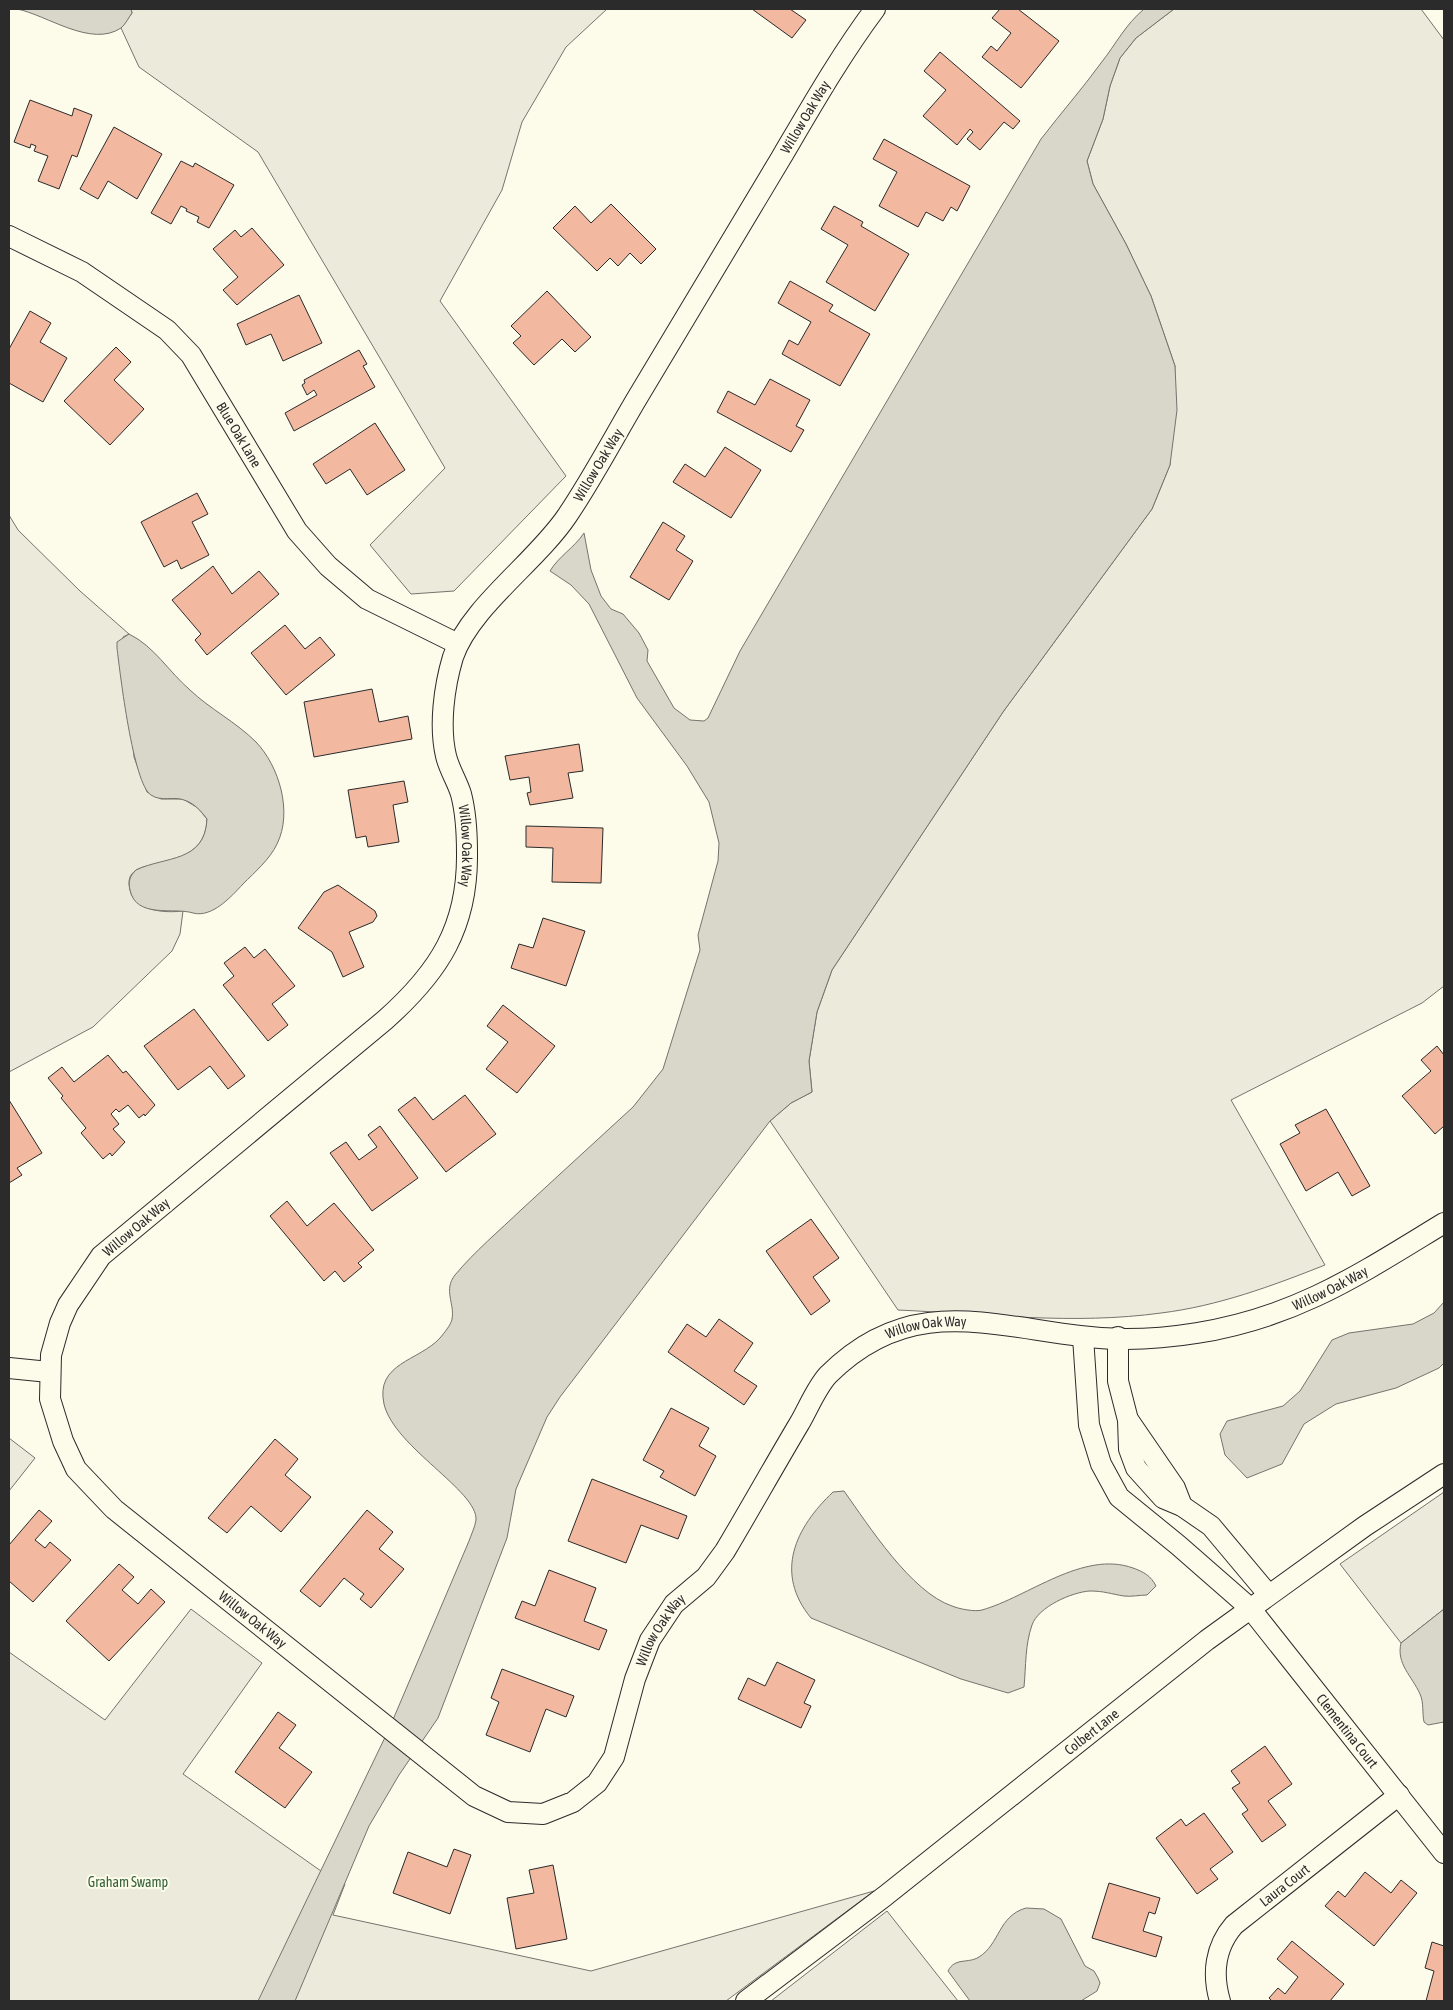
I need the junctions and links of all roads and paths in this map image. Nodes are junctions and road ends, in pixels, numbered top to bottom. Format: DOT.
graph roads {
  1 [pos="875,9"];
  2 [pos="9,236"];
  3 [pos="458,644"];
  4 [pos="1444,1223"];
  5 [pos="1083,1337"];
  6 [pos="1118,1337"];
  7 [pos="9,1368"];
  8 [pos="49,1372"];
  9 [pos="1444,1474"];
  10 [pos="1268,1594"];
  11 [pos="1250,1608"];
  12 [pos="1399,1795"];
  13 [pos="1444,1853"];
  14 [pos="746,2001"];
  15 [pos="1220,2001"];
  1 -- 3 [label="street, Willow Oak Way"];
  2 -- 3 [label="street, Blue Oak Lane"];
  3 -- 8 [label="street, Willow Oak Way"];
  4 -- 6 [label="street, Willow Oak Way"];
  5 -- 6 [label="street, Willow Oak Way"];
  5 -- 8 [label="street, Willow Oak Way"];
  5 -- 11 [label="street"];
  6 -- 10 [label="street"];
  7 -- 8 [label="street"];
  9 -- 10 [label="street, Colbert Lane"];
  10 -- 11 [label="street, Colbert Lane"];
  11 -- 12 [label="street, Clementina Court"];
  11 -- 14 [label="street, Colbert Lane"];
  12 -- 13 [label="street, Clementina Court"];
  12 -- 15 [label="street, Laura Court"];
}
